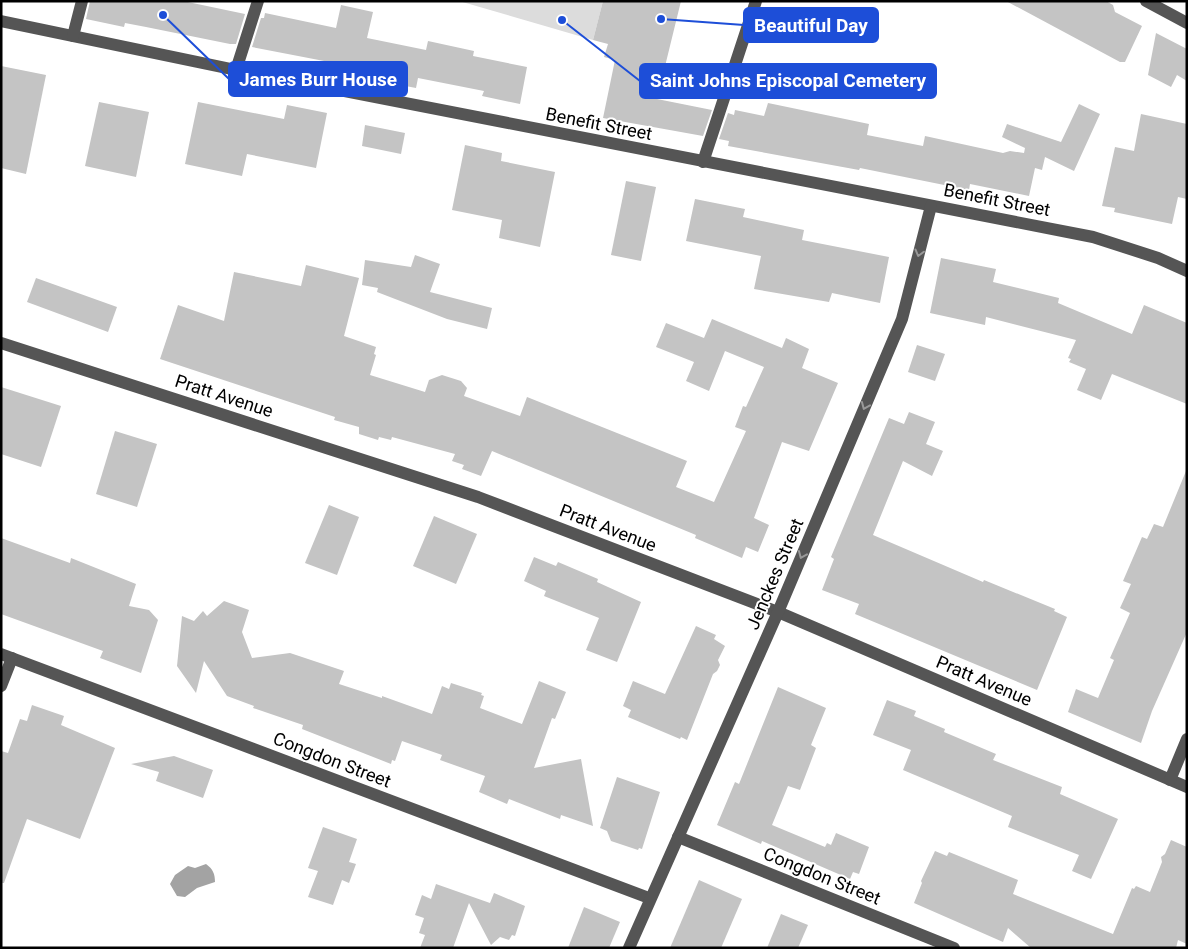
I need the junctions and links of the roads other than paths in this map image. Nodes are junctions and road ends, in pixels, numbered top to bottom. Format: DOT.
graph roads {
  1 [pos="82,1"];
  2 [pos="258,1"];
  3 [pos="756,1"];
  4 [pos="1146,1"];
  5 [pos="1,21"];
  6 [pos="1187,23"];
  7 [pos="73,36"];
  8 [pos="236,70"];
  9 [pos="703,162"];
  10 [pos="931,206"];
  11 [pos="1187,271"];
  12 [pos="1,343"];
  13 [pos="778,612"];
  14 [pos="6,656"];
  15 [pos="1,686"];
  16 [pos="1187,739"];
  17 [pos="1170,780"];
  18 [pos="1187,787"];
  19 [pos="678,837"];
  20 [pos="650,898"];
  21 [pos="629,948"];
  22 [pos="954,948"];
  1 -- 7 [label="street"];
  2 -- 8 [label="street"];
  3 -- 9 [label="street"];
  4 -- 6 [label="street"];
  5 -- 7 [label="street, Benefit Street"];
  7 -- 8 [label="street, Benefit Street"];
  8 -- 9 [label="street, Benefit Street"];
  9 -- 10 [label="street, Benefit Street"];
  10 -- 11 [label="street, Benefit Street"];
  10 -- 13 [label="street, Jenckes Street, one-way"];
  12 -- 13 [label="street, Pratt Avenue"];
  13 -- 17 [label="street, Pratt Avenue"];
  13 -- 19 [label="street, Jenckes Street"];
  14 -- 15 [label="street"];
  14 -- 20 [label="street, Congdon Street"];
  16 -- 17 [label="street"];
  17 -- 18 [label="street, Pratt Avenue"];
  19 -- 20 [label="street, Jenckes Street"];
  19 -- 22 [label="street, Congdon Street"];
  20 -- 21 [label="street, Jenckes Street"];
}
